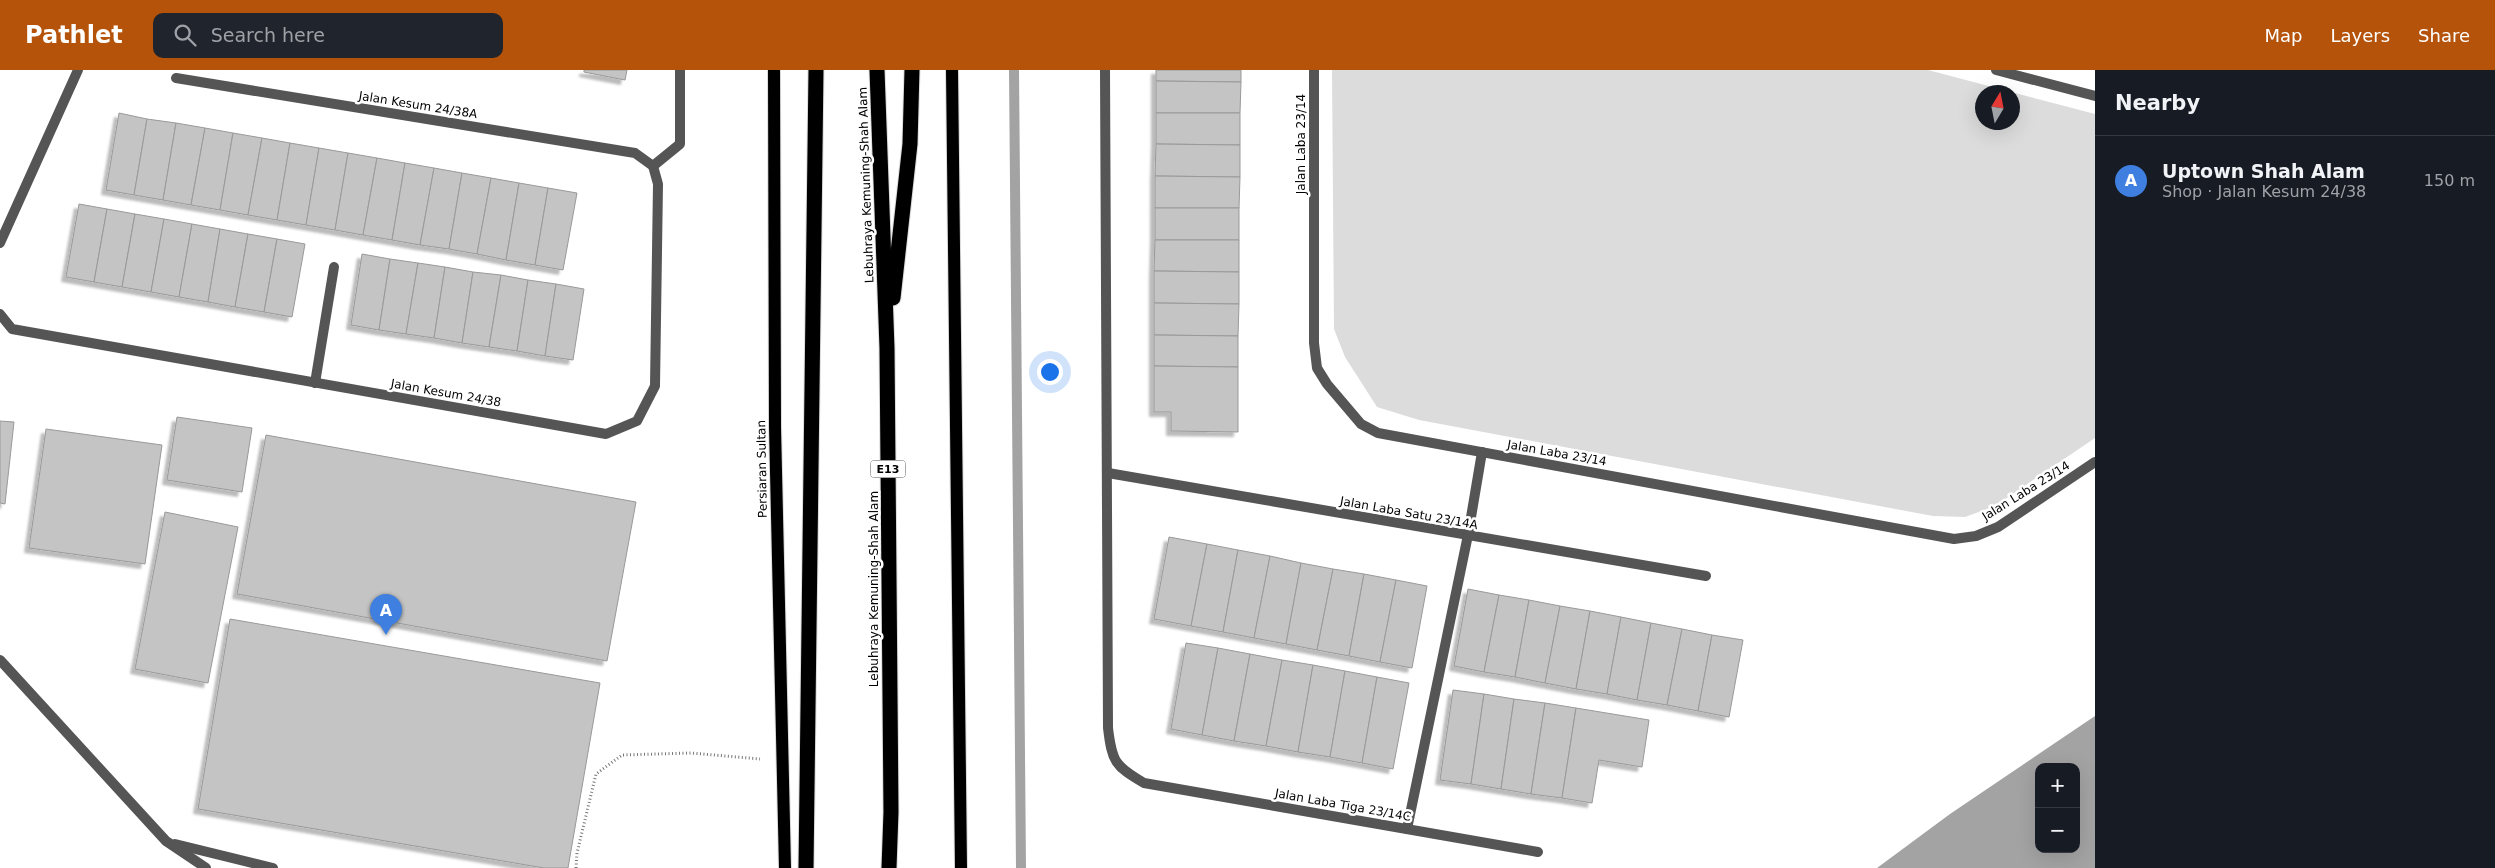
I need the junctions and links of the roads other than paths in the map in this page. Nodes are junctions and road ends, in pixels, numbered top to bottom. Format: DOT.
graph roads {
  1 [pos="78,70"];
  2 [pos="680,70"];
  3 [pos="774,70"];
  4 [pos="816,70"];
  5 [pos="877,70"];
  6 [pos="912,70"];
  7 [pos="952,70"];
  8 [pos="1106,70"];
  9 [pos="1314,70"];
  10 [pos="1996,70"];
  11 [pos="176,78"];
  12 [pos="2095,96"];
  13 [pos="653,166"];
  14 [pos="0,243"];
  15 [pos="334,267"];
  16 [pos="0,314"];
  17 [pos="887,348"];
  18 [pos="316,384"];
  19 [pos="1482,452"];
  20 [pos="2095,462"];
  21 [pos="1108,473"];
  22 [pos="1468,536"];
  23 [pos="1706,576"];
  24 [pos="0,660"];
  25 [pos="1407,829"];
  26 [pos="166,841"];
  27 [pos="1538,852"];
  28 [pos="206,868"];
  29 [pos="273,868"];
  30 [pos="785,868"];
  31 [pos="806,868"];
  32 [pos="889,868"];
  33 [pos="962,868"];
  1 -- 14 [label="street"];
  2 -- 13 [label="street"];
  3 -- 30 [label="main road, Persiaran Sultan"];
  4 -- 31 [label="highway"];
  5 -- 17 [label="highway, Lebuhraya Kemuning-Shah Alam / E13"];
  6 -- 17 [label="highway"];
  7 -- 33 [label="main road"];
  8 -- 21 [label="street"];
  9 -- 19 [label="street, Jalan Laba 23/14"];
  10 -- 12 [label="street"];
  11 -- 13 [label="street, Jalan Kesum 24/38A"];
  13 -- 18 [label="street, Jalan Kesum 24/38"];
  15 -- 18 [label="street"];
  16 -- 18 [label="street, Jalan Kesum 24/38"];
  17 -- 32 [label="highway, Lebuhraya Kemuning-Shah Alam / E13"];
  19 -- 20 [label="street, Jalan Laba 23/14"];
  19 -- 22 [label="street"];
  21 -- 22 [label="street, Jalan Laba Satu 23/14A"];
  21 -- 25 [label="street, Jalan Laba Tiga 23/14C"];
  22 -- 23 [label="street, Jalan Laba Satu 23/14A"];
  22 -- 25 [label="street"];
  24 -- 26 [label="street"];
  25 -- 27 [label="street, Jalan Laba Tiga 23/14C"];
  26 -- 28 [label="street"];
  26 -- 29 [label="street"];
}
